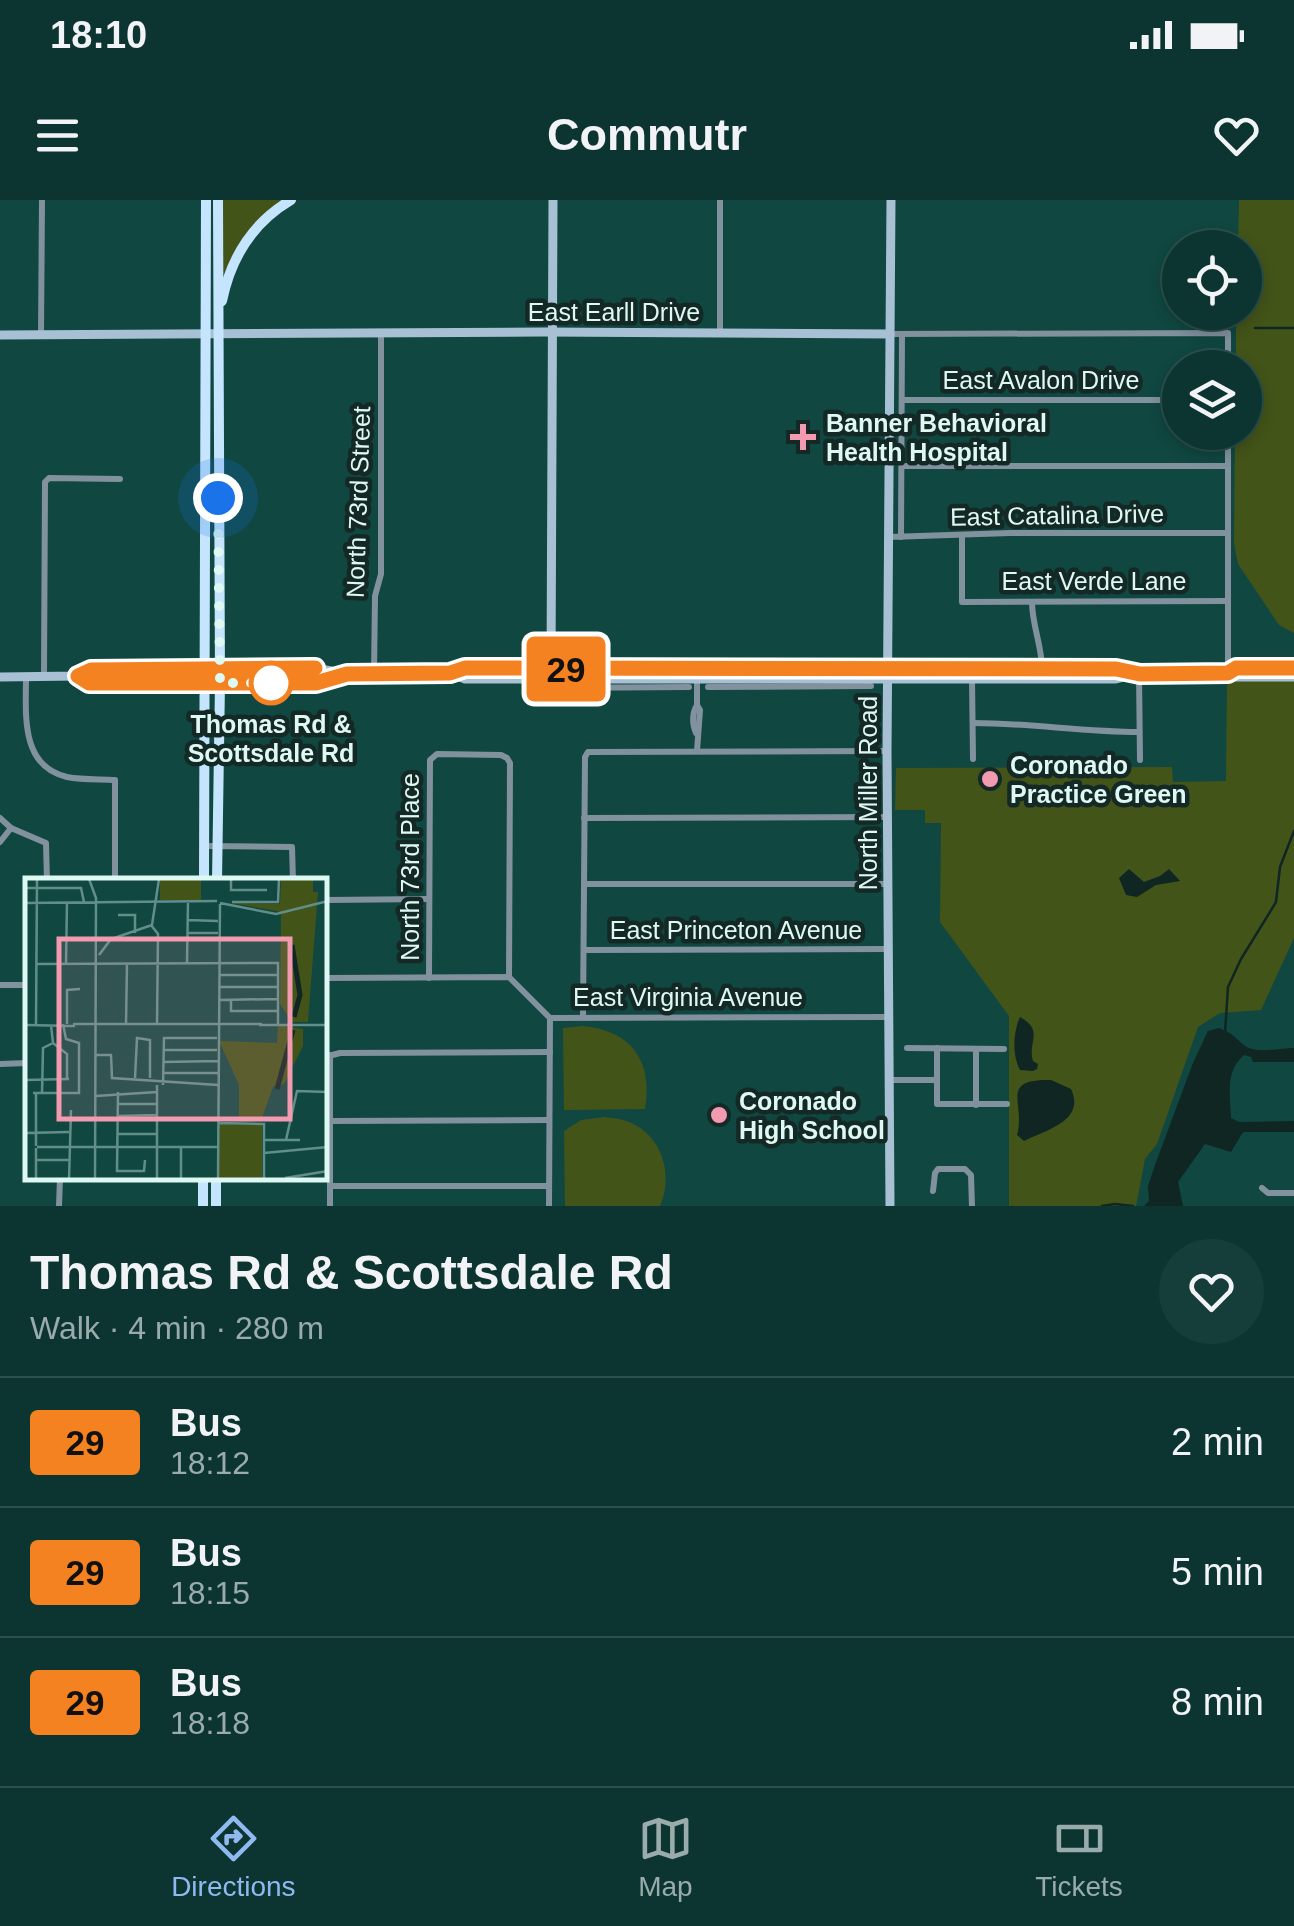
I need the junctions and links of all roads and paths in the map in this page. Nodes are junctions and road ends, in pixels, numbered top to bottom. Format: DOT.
graph roads {
  1 [pos="42,200"];
  2 [pos="206,200"];
  3 [pos="218,200"];
  4 [pos="290,200"];
  5 [pos="553,200"];
  6 [pos="720,200"];
  7 [pos="891,200"];
  8 [pos="215,329"];
  9 [pos="381,332"];
  10 [pos="552,332"];
  11 [pos="720,332"];
  12 [pos="890,334"];
  13 [pos="902,334"];
  14 [pos="42,335"];
  15 [pos="0,336"];
  16 [pos="1228,350"];
  17 [pos="902,400"];
  18 [pos="1162,400"];
  19 [pos="1227,450"];
  20 [pos="902,466"];
  21 [pos="1227,466"];
  22 [pos="120,479"];
  23 [pos="1227,533"];
  24 [pos="962,536"];
  25 [pos="889,537"];
  26 [pos="901,537"];
  27 [pos="1226,601"];
  28 [pos="1032,602"];
  29 [pos="204,668"];
  30 [pos="220,668"];
  31 [pos="1294,668"];
  32 [pos="1042,669"];
  33 [pos="887,673"];
  34 [pos="1228,673"];
  35 [pos="347,674"];
  36 [pos="374,674"];
  37 [pos="697,674"];
  38 [pos="1140,674"];
  39 [pos="26,676"];
  40 [pos="44,676"];
  41 [pos="78,676"];
  42 [pos="0,677"];
  43 [pos="551,678"];
  44 [pos="673,678"];
  45 [pos="720,678"];
  46 [pos="972,678"];
  47 [pos="1294,678"];
  48 [pos="833,682"];
  49 [pos="204,683"];
  50 [pos="220,683"];
  51 [pos="871,686"];
  52 [pos="689,687"];
  53 [pos="708,687"];
  54 [pos="973,723"];
  55 [pos="1140,732"];
  56 [pos="697,751"];
  57 [pos="887,751"];
  58 [pos="972,760"];
  59 [pos="1140,760"];
  60 [pos="204,812"];
  61 [pos="218,812"];
  62 [pos="888,817"];
  63 [pos="0,818"];
  64 [pos="584,818"];
  65 [pos="11,828"];
  66 [pos="0,842"];
  67 [pos="204,846"];
  68 [pos="217,846"];
  69 [pos="46,878"];
  70 [pos="115,878"];
  71 [pos="204,878"];
  72 [pos="217,878"];
  73 [pos="293,878"];
  74 [pos="584,884"];
  75 [pos="889,884"];
  76 [pos="429,899"];
  77 [pos="328,900"];
  78 [pos="889,949"];
  79 [pos="584,950"];
  80 [pos="509,977"];
  81 [pos="328,978"];
  82 [pos="429,978"];
  83 [pos="25,984"];
  84 [pos="0,985"];
  85 [pos="583,1017"];
  86 [pos="550,1018"];
  87 [pos="889,1018"];
  88 [pos="908,1048"];
  89 [pos="938,1048"];
  90 [pos="1004,1048"];
  91 [pos="976,1049"];
  92 [pos="550,1052"];
  93 [pos="328,1056"];
  94 [pos="328,1078"];
  95 [pos="890,1080"];
  96 [pos="937,1080"];
  97 [pos="1007,1104"];
  98 [pos="976,1105"];
  99 [pos="549,1120"];
  100 [pos="330,1121"];
  101 [pos="60,1181"];
  102 [pos="330,1186"];
  103 [pos="550,1186"];
  104 [pos="1262,1188"];
  105 [pos="933,1191"];
  106 [pos="1294,1193"];
  107 [pos="59,1206"];
  108 [pos="330,1206"];
  109 [pos="550,1206"];
  110 [pos="890,1206"];
  111 [pos="972,1206"];
  1 -- 14 [label="street"];
  2 -- 8 [label="main road"];
  3 -- 8 [label="main road"];
  4 -- 8 [label="main road"];
  5 -- 10 [label="street"];
  6 -- 11 [label="street"];
  7 -- 12 [label="street, North Miller Road"];
  8 -- 9 [label="street, East Earll Drive"];
  8 -- 14 [label="street, East Earll Drive"];
  8 -- 29 [label="main road"];
  8 -- 30 [label="main road"];
  9 -- 10 [label="street, East Earll Drive"];
  9 -- 36 [label="street, North 73rd Street"];
  10 -- 11 [label="street, East Earll Drive"];
  10 -- 43 [label="street"];
  11 -- 12 [label="street, East Earll Drive"];
  12 -- 13 [label="street, East Earll Drive"];
  12 -- 25 [label="street, North Miller Road"];
  13 -- 16 [label="street, East Earll Drive"];
  13 -- 17 [label="street"];
  14 -- 15 [label="street, East Earll Drive"];
  17 -- 18 [label="street, East Avalon Drive"];
  17 -- 20 [label="street"];
  19 -- 21 [label="street"];
  20 -- 21 [label="street"];
  20 -- 26 [label="street"];
  21 -- 23 [label="street"];
  22 -- 40 [label="street"];
  23 -- 24 [label="street, East Catalina Drive"];
  23 -- 27 [label="street"];
  24 -- 26 [label="street, East Catalina Drive"];
  24 -- 28 [label="street, East Verde Lane"];
  25 -- 26 [label="street, East Catalina Drive"];
  25 -- 33 [label="street, North Miller Road"];
  27 -- 28 [label="street, East Verde Lane"];
  27 -- 34 [label="street"];
  28 -- 32 [label="street"];
  29 -- 30 [label="street"];
  29 -- 41 [label="street"];
  29 -- 49 [label="main road"];
  30 -- 35 [label="street"];
  30 -- 50 [label="main road"];
  31 -- 34 [label="street"];
  32 -- 33 [label="street"];
  32 -- 38 [label="street"];
  33 -- 45 [label="street"];
  33 -- 46 [label="street"];
  33 -- 48 [label="street"];
  33 -- 57 [label="street, North Miller Road"];
  34 -- 38 [label="street"];
  34 -- 47 [label="street"];
  35 -- 36 [label="street"];
  35 -- 50 [label="street"];
  36 -- 43 [label="street"];
  37 -- 44 [label="street"];
  37 -- 45 [label="street"];
  37 -- 56 [label="street"];
  38 -- 46 [label="street"];
  38 -- 55 [label="street"];
  39 -- 40 [label="street"];
  39 -- 42 [label="street"];
  39 -- 70 [label="street"];
  40 -- 41 [label="street"];
  41 -- 49 [label="street"];
  43 -- 44 [label="street"];
  43 -- 44 [label="street"];
  44 -- 52 [label="street"];
  45 -- 48 [label="street"];
  45 -- 53 [label="street"];
  46 -- 54 [label="street"];
  48 -- 51 [label="street"];
  49 -- 50 [label="street"];
  49 -- 60 [label="main road"];
  50 -- 61 [label="main road"];
  54 -- 55 [label="street"];
  54 -- 58 [label="street"];
  55 -- 59 [label="street"];
  56 -- 57 [label="street"];
  56 -- 64 [label="street"];
  57 -- 62 [label="street, North Miller Road"];
  60 -- 61 [label="main road"];
  60 -- 67 [label="main road"];
  61 -- 68 [label="main road"];
  62 -- 64 [label="street"];
  62 -- 75 [label="street, North Miller Road"];
  63 -- 65 [label="street"];
  64 -- 74 [label="street"];
  65 -- 66 [label="street"];
  65 -- 69 [label="street"];
  67 -- 68 [label="street"];
  67 -- 71 [label="main road"];
  68 -- 72 [label="main road"];
  68 -- 73 [label="street"];
  74 -- 75 [label="street"];
  74 -- 79 [label="street"];
  75 -- 78 [label="street, North Miller Road"];
  76 -- 77 [label="street"];
  76 -- 80 [label="street, North 73rd Place"];
  76 -- 82 [label="street, North 73rd Place"];
  78 -- 79 [label="street, East Princeton Avenue"];
  78 -- 87 [label="street, North Miller Road"];
  79 -- 85 [label="street"];
  80 -- 82 [label="street"];
  80 -- 86 [label="street, East Virginia Avenue"];
  81 -- 82 [label="street"];
  83 -- 84 [label="street"];
  85 -- 86 [label="street, East Virginia Avenue"];
  85 -- 87 [label="street, East Virginia Avenue"];
  86 -- 92 [label="street"];
  87 -- 95 [label="street, North Miller Road"];
  88 -- 89 [label="street"];
  89 -- 91 [label="street"];
  89 -- 96 [label="street"];
  90 -- 91 [label="street"];
  91 -- 98 [label="street"];
  92 -- 93 [label="street"];
  92 -- 99 [label="street"];
  94 -- 100 [label="street"];
  95 -- 96 [label="street"];
  95 -- 110 [label="street, North Miller Road"];
  96 -- 98 [label="street"];
  97 -- 98 [label="street"];
  99 -- 100 [label="street"];
  99 -- 103 [label="street"];
  100 -- 102 [label="street"];
  101 -- 107 [label="street"];
  102 -- 103 [label="street"];
  102 -- 108 [label="street"];
  103 -- 109 [label="street"];
  104 -- 106 [label="street"];
  105 -- 111 [label="street"];
}
